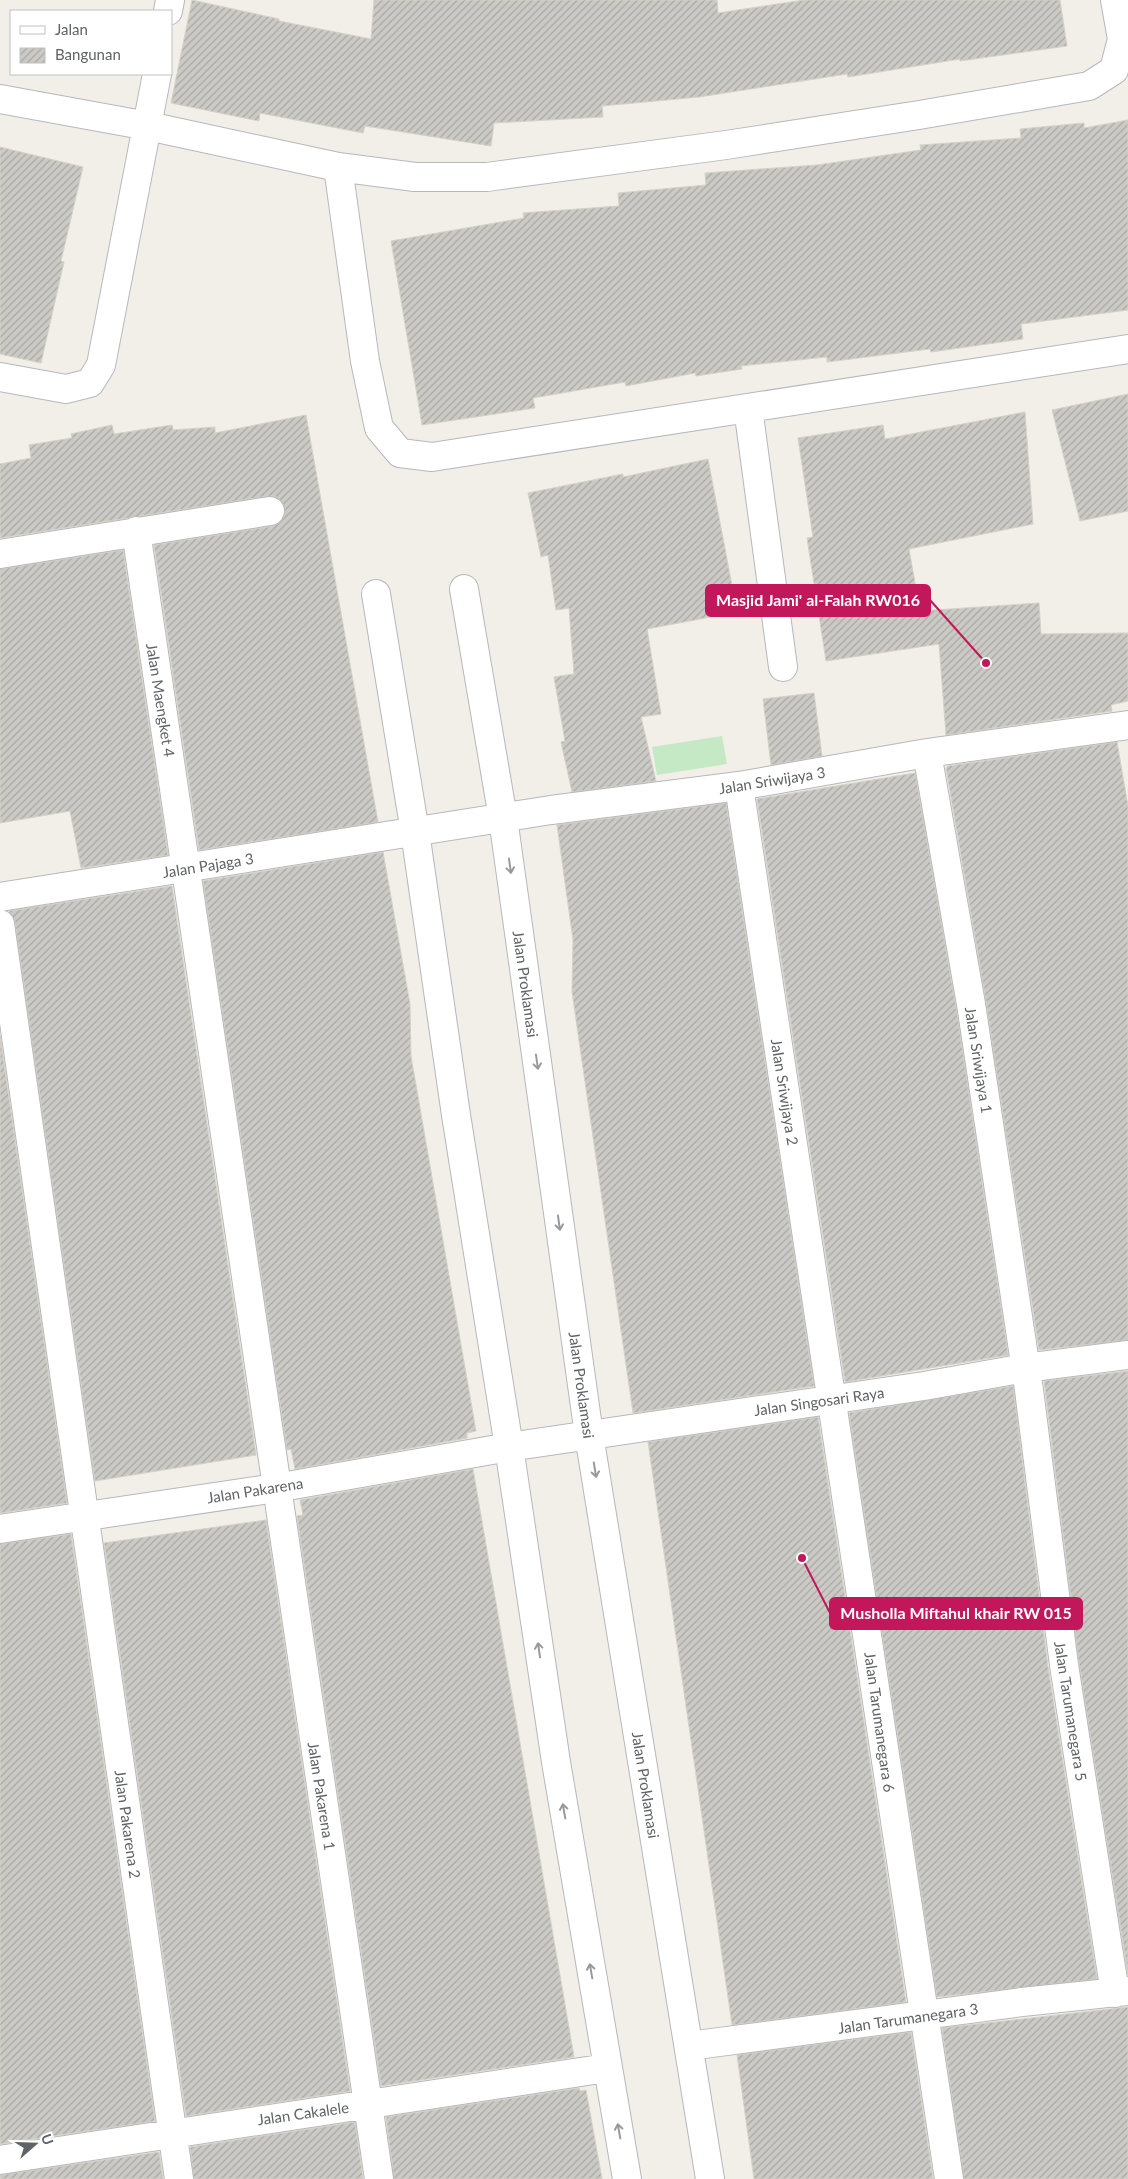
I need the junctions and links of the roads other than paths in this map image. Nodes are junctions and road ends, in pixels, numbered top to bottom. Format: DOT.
graph roads {
  1 [pos="1115,0"];
  2 [pos="157,75"];
  3 [pos="0,99"];
  4 [pos="148,126"];
  5 [pos="338,167"];
  6 [pos="1128,349"];
  7 [pos="0,377"];
  8 [pos="748,408"];
  9 [pos="270,511"];
  10 [pos="136,531"];
  11 [pos="0,554"];
  12 [pos="464,589"];
  13 [pos="376,594"];
  14 [pos="783,667"];
  15 [pos="1128,725"];
  16 [pos="927,753"];
  17 [pos="739,786"];
  18 [pos="503,818"];
  19 [pos="415,832"];
  20 [pos="187,868"];
  21 [pos="0,897"];
  22 [pos="0,924"];
  23 [pos="1128,1355"];
  24 [pos="1025,1368"];
  25 [pos="832,1398"];
  26 [pos="589,1436"];
  27 [pos="509,1447"];
  28 [pos="276,1488"];
  29 [pos="84,1515"];
  30 [pos="0,1529"];
  31 [pos="1122,1992"];
  32 [pos="923,2016"];
  33 [pos="688,2046"];
  34 [pos="607,2068"];
  35 [pos="368,2104"];
  36 [pos="171,2133"];
  37 [pos="0,2160"];
  38 [pos="179,2179"];
  39 [pos="379,2179"];
  40 [pos="627,2179"];
  41 [pos="710,2179"];
  42 [pos="949,2179"];
  1 -- 5 [label="street"];
  2 -- 4 [label="street"];
  3 -- 4 [label="street"];
  4 -- 5 [label="street"];
  4 -- 7 [label="street"];
  5 -- 8 [label="street"];
  6 -- 8 [label="street"];
  8 -- 14 [label="street"];
  9 -- 10 [label="street"];
  10 -- 11 [label="street"];
  10 -- 20 [label="street, Jalan Maengket 4"];
  12 -- 18 [label="street, Jalan Proklamasi"];
  13 -- 19 [label="street"];
  15 -- 16 [label="street, Jalan Sriwijaya 3"];
  16 -- 17 [label="street, Jalan Sriwijaya 3"];
  16 -- 24 [label="street, Jalan Sriwijaya 1"];
  17 -- 18 [label="street, Jalan Sriwijaya 3"];
  17 -- 25 [label="street, Jalan Sriwijaya 2"];
  18 -- 19 [label="street, Jalan Sriwijaya 3"];
  18 -- 26 [label="street, Jalan Proklamasi, one-way"];
  19 -- 20 [label="street, Jalan Pajaga 3"];
  19 -- 27 [label="street"];
  20 -- 21 [label="street, Jalan Pajaga 3"];
  20 -- 28 [label="street, Jalan Maengket 4"];
  22 -- 29 [label="street, Jalan Pakarena 2"];
  23 -- 24 [label="street, Jalan Singosari Raya"];
  24 -- 25 [label="street, Jalan Singosari Raya"];
  24 -- 31 [label="street, Jalan Tarumanegara 5"];
  25 -- 26 [label="street, Jalan Singosari Raya"];
  25 -- 32 [label="street, Jalan Tarumanegara 6"];
  26 -- 27 [label="street, Jalan Singosari Raya"];
  26 -- 33 [label="street, Jalan Proklamasi, one-way"];
  27 -- 28 [label="street, Jalan Pakarena"];
  34 -- 27 [label="street, one-way"];
  28 -- 29 [label="street, Jalan Pakarena"];
  28 -- 35 [label="street, Jalan Pakarena 1"];
  29 -- 30 [label="street, Jalan Pakarena"];
  29 -- 36 [label="street, Jalan Pakarena 2"];
  31 -- 32 [label="street, Jalan Tarumanegara 3"];
  32 -- 33 [label="street, Jalan Tarumanegara 3"];
  32 -- 42 [label="street, Jalan Tarumanegara 6"];
  33 -- 41 [label="street, Jalan Proklamasi"];
  34 -- 35 [label="street, Jalan Cakalele"];
  40 -- 34 [label="street, one-way"];
  35 -- 36 [label="street, Jalan Cakalele"];
  35 -- 39 [label="street, Jalan Pakarena 1"];
  36 -- 37 [label="street, Jalan Cakalele"];
  36 -- 38 [label="street, Jalan Pakarena 2"];
}
